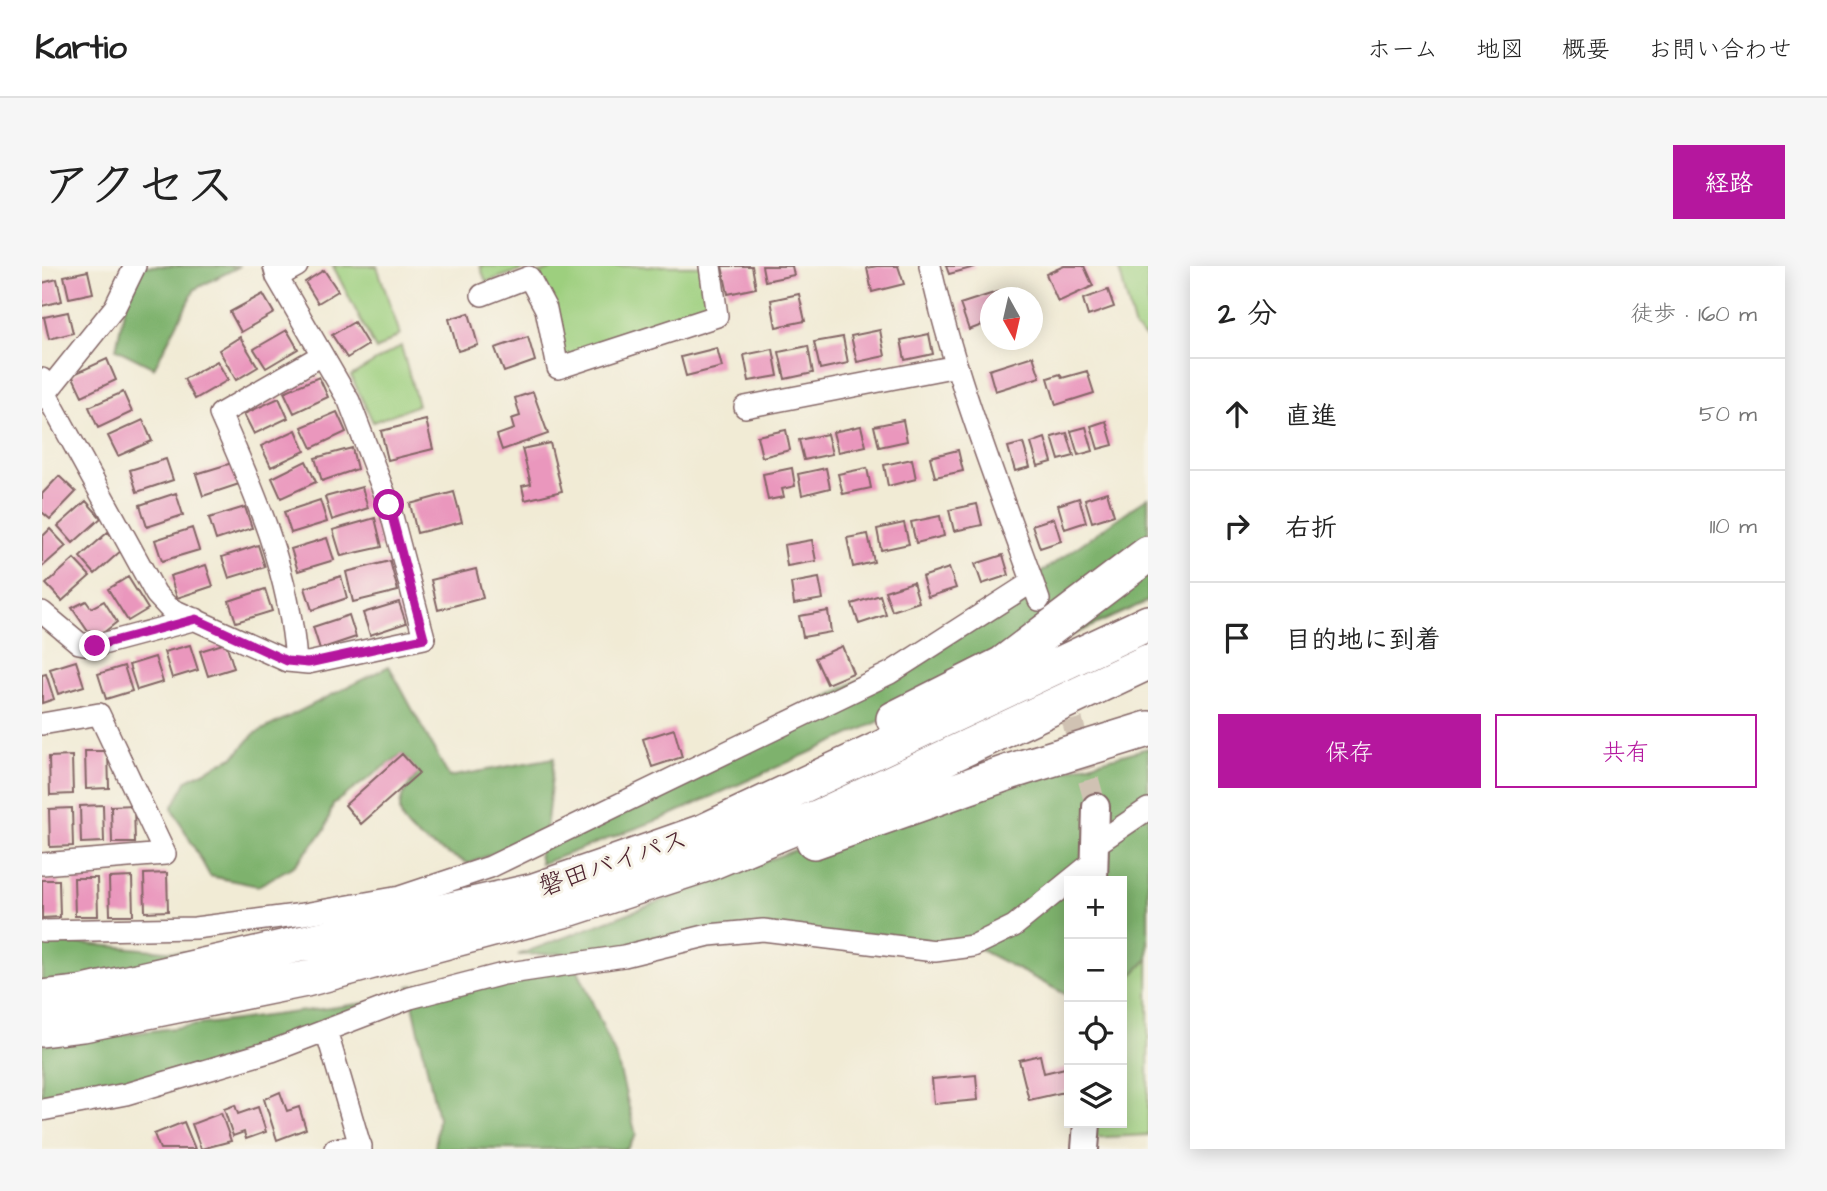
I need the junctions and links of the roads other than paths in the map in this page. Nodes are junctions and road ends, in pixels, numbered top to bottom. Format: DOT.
graph roads {
  1 [pos="135,266"];
  2 [pos="297,266"];
  3 [pos="710,266"];
  4 [pos="930,266"];
  5 [pos="275,271"];
  6 [pos="482,295"];
  7 [pos="322,355"];
  8 [pos="957,366"];
  9 [pos="43,390"];
  10 [pos="745,407"];
  11 [pos="1148,554"];
  12 [pos="42,611"];
  13 [pos="196,619"];
  14 [pos="1148,623"];
  15 [pos="296,662"];
  16 [pos="1148,662"];
  17 [pos="42,724"];
  18 [pos="1148,729"];
  19 [pos="1096,807"];
  20 [pos="1148,809"];
  21 [pos="1094,863"];
  22 [pos="42,864"];
  23 [pos="42,931"];
  24 [pos="303,945"];
  25 [pos="306,979"];
  26 [pos="42,998"];
  27 [pos="42,1029"];
  28 [pos="326,1030"];
  29 [pos="42,1110"];
  30 [pos="1086,1128"];
  31 [pos="361,1147"];
  32 [pos="335,1149"];
  33 [pos="1084,1149"];
  1 -- 9 [label="street"];
  2 -- 5 [label="street"];
  3 -- 6 [label="street"];
  4 -- 8 [label="street"];
  5 -- 7 [label="street"];
  7 -- 15 [label="street"];
  7 -- 15 [label="street"];
  8 -- 10 [label="street"];
  8 -- 23 [label="street"];
  9 -- 13 [label="street"];
  11 -- 24 [label="highway"];
  12 -- 13 [label="street"];
  13 -- 15 [label="street"];
  14 -- 24 [label="highway, 磐田バイパス"];
  16 -- 25 [label="highway, 磐田バイパス"];
  17 -- 22 [label="street"];
  18 -- 25 [label="highway"];
  19 -- 21 [label="street"];
  20 -- 21 [label="street"];
  21 -- 28 [label="street"];
  24 -- 26 [label="highway, 磐田バイパス"];
  25 -- 27 [label="highway, 磐田バイパス"];
  28 -- 29 [label="street"];
  28 -- 31 [label="street"];
  30 -- 33 [label="street"];
  31 -- 32 [label="street"];
}
